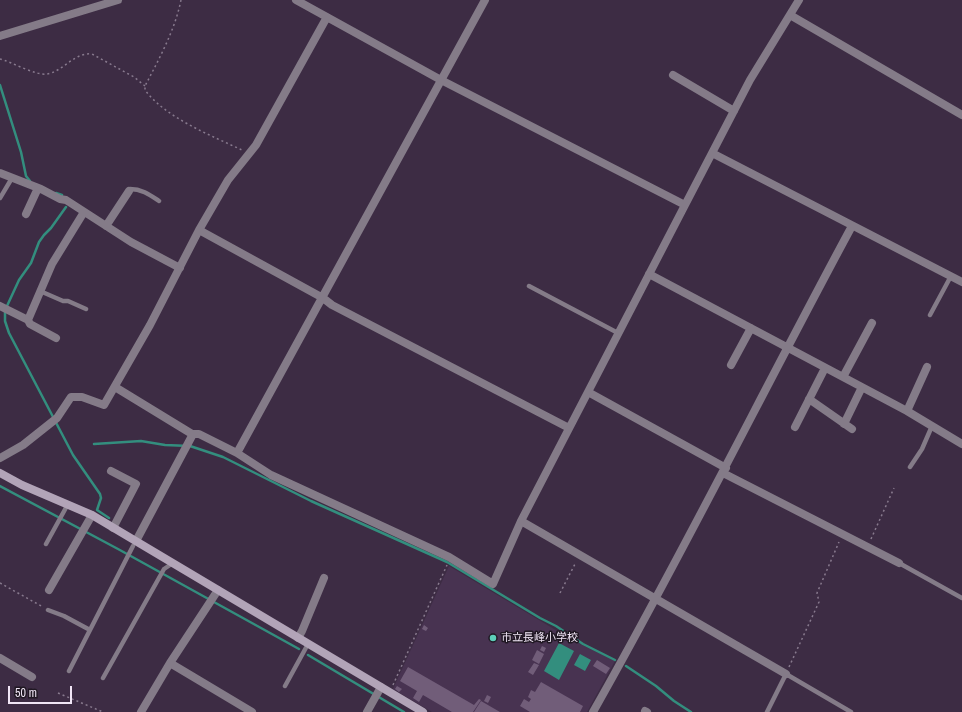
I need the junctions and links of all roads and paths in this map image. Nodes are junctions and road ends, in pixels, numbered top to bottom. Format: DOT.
graph roads {
  1 [pos="118,0"];
  2 [pos="181,0"];
  3 [pos="296,0"];
  4 [pos="485,0"];
  5 [pos="799,0"];
  6 [pos="790,15"];
  7 [pos="327,17"];
  8 [pos="0,36"];
  9 [pos="0,59"];
  10 [pos="673,75"];
  11 [pos="441,80"];
  12 [pos="145,86"];
  13 [pos="734,111"];
  14 [pos="962,115"];
  15 [pos="250,153"];
  16 [pos="712,153"];
  17 [pos="0,174"];
  18 [pos="12,178"];
  19 [pos="38,188"];
  20 [pos="129,191"];
  21 [pos="0,198"];
  22 [pos="159,201"];
  23 [pos="685,205"];
  24 [pos="84,212"];
  25 [pos="26,214"];
  26 [pos="106,226"];
  27 [pos="852,226"];
  28 [pos="199,230"];
  29 [pos="180,268"];
  30 [pos="649,274"];
  31 [pos="951,276"];
  32 [pos="962,282"];
  33 [pos="529,286"];
  34 [pos="40,290"];
  35 [pos="323,298"];
  36 [pos="0,306"];
  37 [pos="86,309"];
  38 [pos="930,315"];
  39 [pos="28,320"];
  40 [pos="872,323"];
  41 [pos="751,328"];
  42 [pos="618,333"];
  43 [pos="56,338"];
  44 [pos="787,347"];
  45 [pos="731,365"];
  46 [pos="927,367"];
  47 [pos="825,368"];
  48 [pos="844,377"];
  49 [pos="115,387"];
  50 [pos="862,387"];
  51 [pos="588,392"];
  52 [pos="809,399"];
  53 [pos="907,411"];
  54 [pos="844,424"];
  55 [pos="932,426"];
  56 [pos="795,427"];
  57 [pos="569,428"];
  58 [pos="852,429"];
  59 [pos="193,434"];
  60 [pos="962,444"];
  61 [pos="237,453"];
  62 [pos="0,458"];
  63 [pos="910,467"];
  64 [pos="725,470"];
  65 [pos="111,471"];
  66 [pos="0,473"];
  67 [pos="894,488"];
  68 [pos="68,504"];
  69 [pos="92,515"];
  70 [pos="521,521"];
  71 [pos="113,528"];
  72 [pos="842,535"];
  73 [pos="46,544"];
  74 [pos="135,544"];
  75 [pos="866,547"];
  76 [pos="580,555"];
  77 [pos="174,563"];
  78 [pos="899,563"];
  79 [pos="447,565"];
  80 [pos="324,578"];
  81 [pos="0,583"];
  82 [pos="49,590"];
  83 [pos="218,590"];
  84 [pos="560,593"];
  85 [pos="962,598"];
  86 [pos="656,599"];
  87 [pos="48,610"];
  88 [pos="90,630"];
  89 [pos="298,638"];
  90 [pos="308,644"];
  91 [pos="0,658"];
  92 [pos="170,663"];
  93 [pos="68,671"];
  94 [pos="786,674"];
  95 [pos="32,677"];
  96 [pos="103,678"];
  97 [pos="285,686"];
  98 [pos="381,687"];
  99 [pos="389,692"];
  100 [pos="58,693"];
  101 [pos="103,712"];
  102 [pos="141,712"];
  103 [pos="252,712"];
  104 [pos="367,712"];
  105 [pos="423,712"];
  106 [pos="593,712"];
  107 [pos="767,712"];
  108 [pos="851,712"];
  1 -- 8 [label="street"];
  2 -- 12 [label="path"];
  3 -- 7 [label="street"];
  4 -- 11 [label="street"];
  5 -- 6 [label="street"];
  6 -- 13 [label="street"];
  6 -- 14 [label="street"];
  7 -- 11 [label="street"];
  7 -- 15 [label="street"];
  9 -- 12 [label="path"];
  10 -- 13 [label="street"];
  11 -- 23 [label="street"];
  11 -- 35 [label="street"];
  12 -- 15 [label="path"];
  13 -- 16 [label="street"];
  15 -- 28 [label="street"];
  16 -- 23 [label="street"];
  16 -- 27 [label="street"];
  17 -- 18 [label="street"];
  18 -- 19 [label="street"];
  18 -- 21 [label="lane"];
  19 -- 24 [label="street"];
  19 -- 25 [label="street"];
  20 -- 22 [label="lane"];
  20 -- 26 [label="street"];
  23 -- 30 [label="street"];
  24 -- 26 [label="street"];
  24 -- 34 [label="street"];
  26 -- 29 [label="street"];
  27 -- 31 [label="street"];
  27 -- 44 [label="street"];
  28 -- 29 [label="street"];
  28 -- 35 [label="street"];
  29 -- 49 [label="street"];
  30 -- 41 [label="street"];
  30 -- 42 [label="street"];
  31 -- 32 [label="street"];
  31 -- 38 [label="lane"];
  33 -- 42 [label="lane"];
  34 -- 37 [label="lane"];
  34 -- 39 [label="street"];
  35 -- 57 [label="street"];
  35 -- 61 [label="street"];
  36 -- 39 [label="street"];
  39 -- 43 [label="street"];
  40 -- 48 [label="street"];
  41 -- 44 [label="street"];
  41 -- 45 [label="street"];
  42 -- 51 [label="street"];
  44 -- 47 [label="street"];
  44 -- 64 [label="street"];
  46 -- 53 [label="street"];
  47 -- 48 [label="street"];
  47 -- 52 [label="street"];
  48 -- 50 [label="street"];
  49 -- 59 [label="street"];
  49 -- 62 [label="street"];
  50 -- 53 [label="street"];
  50 -- 54 [label="street"];
  51 -- 57 [label="street"];
  51 -- 64 [label="street"];
  52 -- 54 [label="street"];
  52 -- 56 [label="street"];
  53 -- 55 [label="street"];
  54 -- 58 [label="street"];
  55 -- 60 [label="street"];
  55 -- 63 [label="lane"];
  57 -- 70 [label="street"];
  59 -- 61 [label="street"];
  59 -- 74 [label="street"];
  61 -- 70 [label="street"];
  64 -- 72 [label="street"];
  64 -- 86 [label="street"];
  65 -- 71 [label="street"];
  66 -- 68 [label="street"];
  67 -- 75 [label="path"];
  68 -- 69 [label="street"];
  68 -- 73 [label="lane"];
  69 -- 71 [label="street"];
  69 -- 82 [label="street"];
  70 -- 76 [label="street"];
  71 -- 74 [label="street"];
  72 -- 75 [label="street"];
  72 -- 94 [label="path"];
  74 -- 77 [label="street"];
  74 -- 88 [label="lane"];
  75 -- 78 [label="street"];
  76 -- 84 [label="path"];
  76 -- 86 [label="street"];
  77 -- 83 [label="street"];
  77 -- 96 [label="lane"];
  78 -- 85 [label="lane"];
  79 -- 99 [label="path"];
  80 -- 89 [label="street"];
  81 -- 87 [label="path"];
  83 -- 89 [label="street"];
  83 -- 92 [label="street"];
  86 -- 94 [label="street"];
  86 -- 106 [label="street"];
  87 -- 88 [label="lane"];
  88 -- 93 [label="lane"];
  89 -- 90 [label="street"];
  90 -- 97 [label="lane"];
  90 -- 98 [label="street"];
  91 -- 95 [label="street"];
  92 -- 102 [label="street"];
  92 -- 103 [label="street"];
  94 -- 107 [label="lane"];
  94 -- 108 [label="lane"];
  98 -- 99 [label="street"];
  98 -- 104 [label="street"];
  99 -- 105 [label="street"];
  100 -- 101 [label="path"];
}
